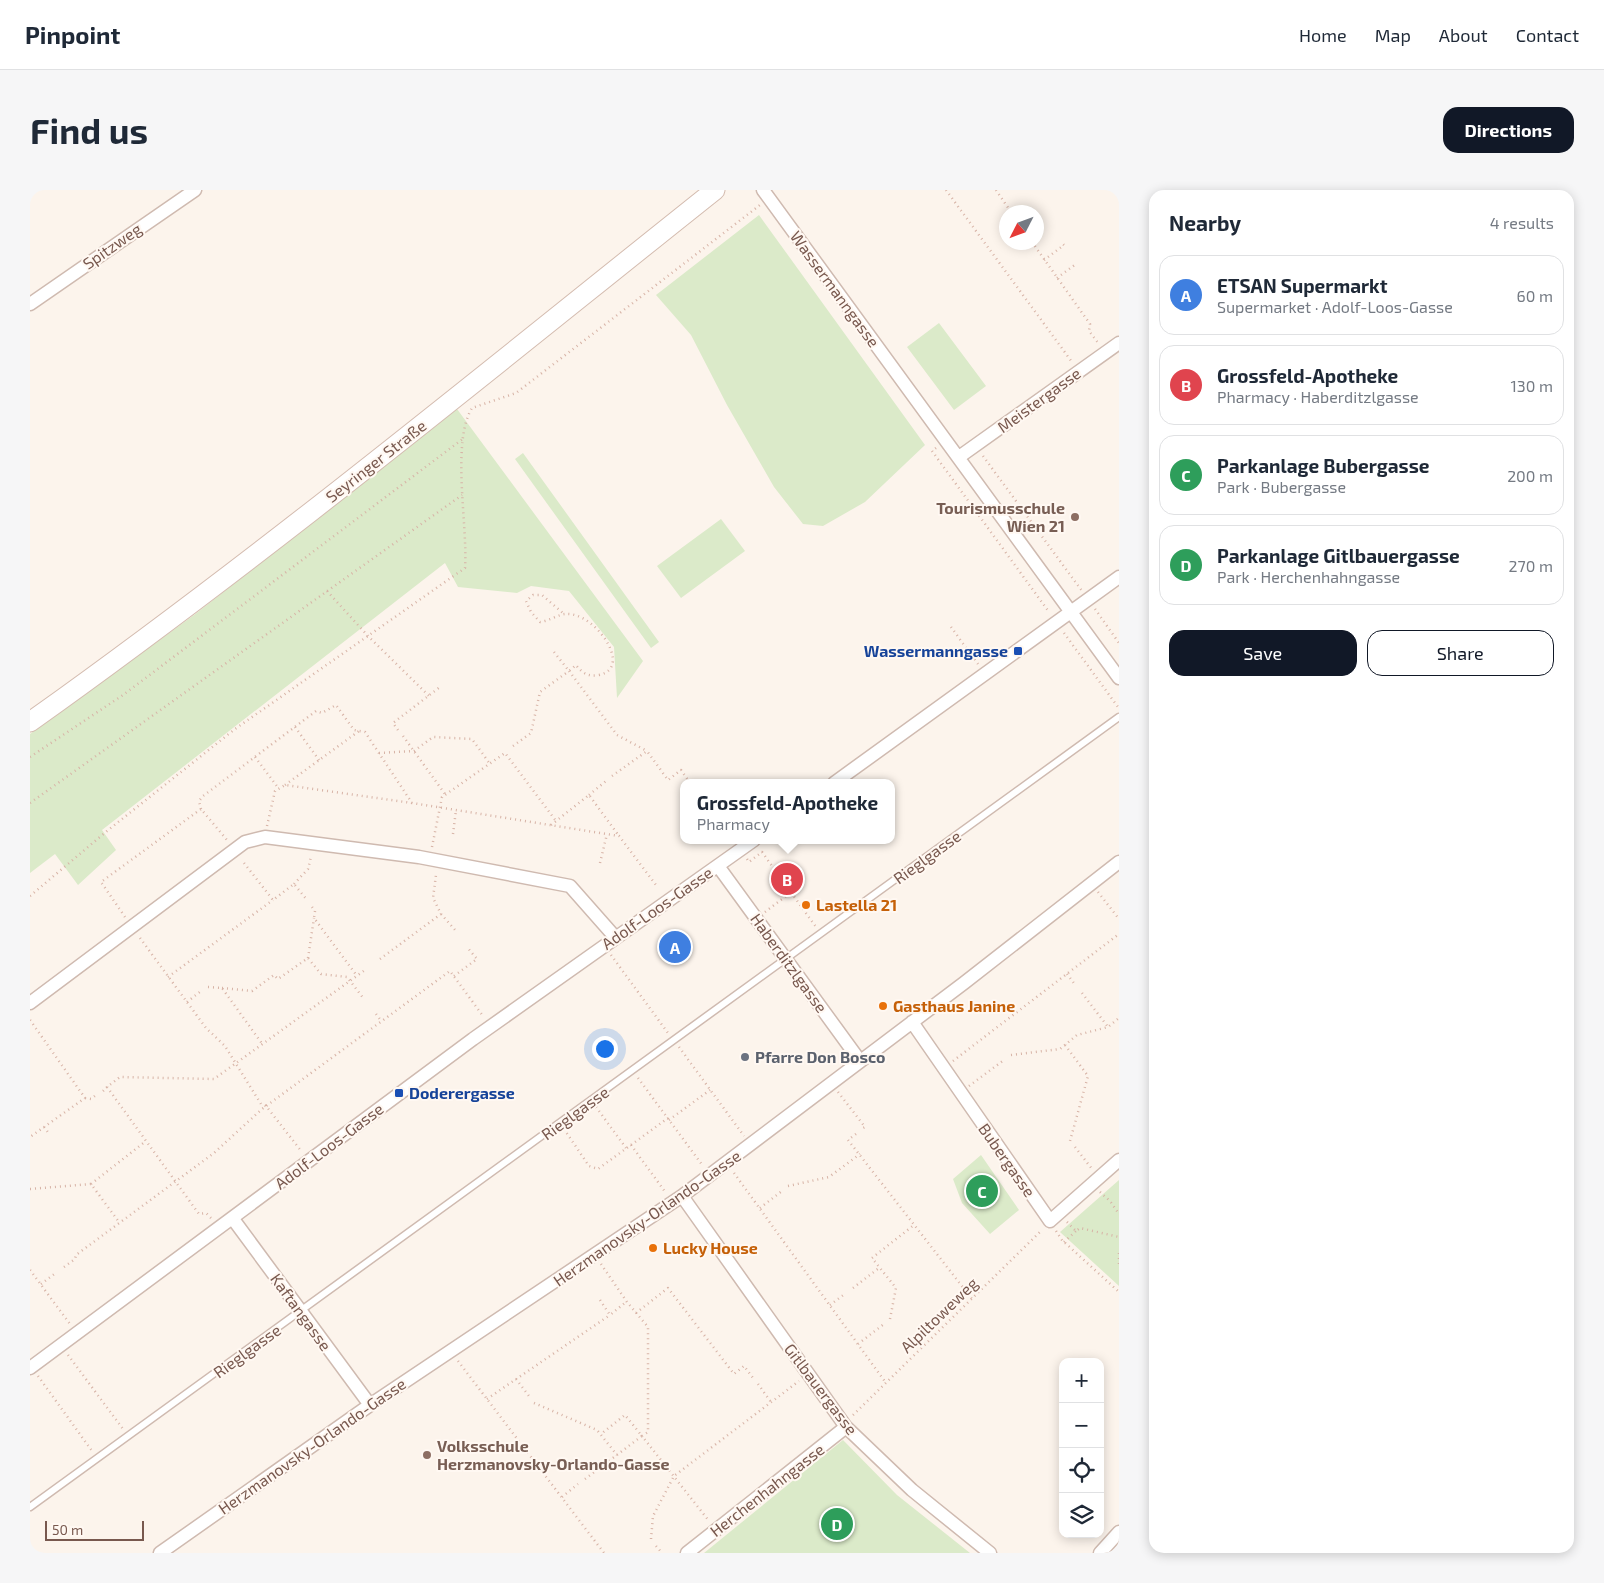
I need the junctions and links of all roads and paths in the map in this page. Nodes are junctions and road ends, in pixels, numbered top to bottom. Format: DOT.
graph roads {
  1 [pos="195,190"];
  2 [pos="715,190"];
  3 [pos="946,190"];
  4 [pos="996,190"];
  5 [pos="766,194"];
  6 [pos="1006,205"];
  7 [pos="1062,242"];
  8 [pos="1037,250"];
  9 [pos="1044,260"];
  10 [pos="1076,264"];
  11 [pos="1057,278"];
  12 [pos="30,304"];
  13 [pos="1119,343"];
  14 [pos="1105,353"];
  15 [pos="1079,372"];
  16 [pos="464,438"];
  17 [pos="946,440"];
  18 [pos="975,446"];
  19 [pos="959,457"];
  20 [pos="463,494"];
  21 [pos="1119,578"];
  22 [pos="327,591"];
  23 [pos="1088,600"];
  24 [pos="1071,613"];
  25 [pos="564,614"];
  26 [pos="1057,623"];
  27 [pos="951,626"];
  28 [pos="368,636"];
  29 [pos="1119,643"];
  30 [pos="554,652"];
  31 [pos="569,671"];
  32 [pos="986,674"];
  33 [pos="1119,678"];
  34 [pos="440,688"];
  35 [pos="429,696"];
  36 [pos="1119,708"];
  37 [pos="1119,717"];
  38 [pos="30,722"];
  39 [pos="295,727"];
  40 [pos="398,730"];
  41 [pos="359,731"];
  42 [pos="403,736"];
  43 [pos="513,746"];
  44 [pos="414,751"];
  45 [pos="647,751"];
  46 [pos="379,753"];
  47 [pos="30,756"];
  48 [pos="254,757"];
  49 [pos="319,760"];
  50 [pos="490,764"];
  51 [pos="612,776"];
  52 [pos="687,779"];
  53 [pos="840,779"];
  54 [pos="606,781"];
  55 [pos="286,785"];
  56 [pos="279,789"];
  57 [pos="445,794"];
  58 [pos="589,795"];
  59 [pos="30,803"];
  60 [pos="412,803"];
  61 [pos="201,808"];
  62 [pos="439,808"];
  63 [pos="456,810"];
  64 [pos="556,821"];
  65 [pos="550,825"];
  66 [pos="267,826"];
  67 [pos="453,834"];
  68 [pos="607,834"];
  69 [pos="619,836"];
  70 [pos="229,843"];
  71 [pos="748,844"];
  72 [pos="432,849"];
  73 [pos="740,850"];
  74 [pos="311,857"];
  75 [pos="1119,862"];
  76 [pos="244,863"];
  77 [pos="600,863"];
  78 [pos="718,866"];
  79 [pos="436,875"];
  80 [pos="294,884"];
  81 [pos="1092,884"];
  82 [pos="656,885"];
  83 [pos="790,893"];
  84 [pos="30,896"];
  85 [pos="273,900"];
  86 [pos="307,900"];
  87 [pos="312,907"];
  88 [pos="441,914"];
  89 [pos="126,918"];
  90 [pos="314,918"];
  91 [pos="756,918"];
  92 [pos="1119,919"];
  93 [pos="456,931"];
  94 [pos="822,934"];
  95 [pos="1119,934"];
  96 [pos="615,937"];
  97 [pos="140,938"];
  98 [pos="467,947"];
  99 [pos="308,958"];
  100 [pos="380,959"];
  101 [pos="786,960"];
  102 [pos="365,970"];
  103 [pos="1067,974"];
  104 [pos="357,976"];
  105 [pos="454,976"];
  106 [pos="168,977"];
  107 [pos="350,981"];
  108 [pos="1076,986"];
  109 [pos="208,987"];
  110 [pos="222,988"];
  111 [pos="201,991"];
  112 [pos="1082,993"];
  113 [pos="364,999"];
  114 [pos="187,1002"];
  115 [pos="30,1003"];
  116 [pos="376,1014"];
  117 [pos="1119,1018"];
  118 [pos="30,1020"];
  119 [pos="382,1022"];
  120 [pos="912,1022"];
  121 [pos="490,1026"];
  122 [pos="1108,1027"];
  123 [pos="263,1045"];
  124 [pos="1064,1045"];
  125 [pos="1011,1055"];
  126 [pos="1004,1060"];
  127 [pos="860,1061"];
  128 [pos="238,1064"];
  129 [pos="944,1068"];
  130 [pos="634,1071"];
  131 [pos="831,1083"];
  132 [pos="107,1087"];
  133 [pos="710,1089"];
  134 [pos="103,1091"];
  135 [pos="961,1092"];
  136 [pos="96,1095"];
  137 [pos="84,1098"];
  138 [pos="591,1102"];
  139 [pos="266,1106"];
  140 [pos="668,1119"];
  141 [pos="560,1124"];
  142 [pos="44,1127"];
  143 [pos="863,1128"];
  144 [pos="856,1134"];
  145 [pos="50,1135"];
  146 [pos="30,1137"];
  147 [pos="146,1141"];
  148 [pos="1070,1141"];
  149 [pos="631,1145"];
  150 [pos="1075,1147"];
  151 [pos="626,1148"];
  152 [pos="860,1154"];
  153 [pos="1119,1160"];
  154 [pos="309,1161"];
  155 [pos="727,1162"];
  156 [pos="710,1176"];
  157 [pos="176,1182"];
  158 [pos="1095,1182"];
  159 [pos="91,1184"];
  160 [pos="788,1186"];
  161 [pos="30,1189"];
  162 [pos="782,1191"];
  163 [pos="677,1199"];
  164 [pos="760,1208"];
  165 [pos="1119,1214"];
  166 [pos="233,1219"];
  167 [pos="214,1221"];
  168 [pos="1050,1222"];
  169 [pos="120,1223"];
  170 [pos="914,1225"];
  171 [pos="1076,1231"];
  172 [pos="1119,1237"];
  173 [pos="1064,1242"];
  174 [pos="1119,1253"];
  175 [pos="594,1255"];
  176 [pos="1119,1265"];
  177 [pos="64,1267"];
  178 [pos="879,1268"];
  179 [pos="30,1270"];
  180 [pos="57,1272"];
  181 [pos="40,1284"];
  182 [pos="853,1288"];
  183 [pos="846,1292"];
  184 [pos="1119,1292"];
  185 [pos="972,1299"];
  186 [pos="600,1300"];
  187 [pos="627,1302"];
  188 [pos="830,1305"];
  189 [pos="301,1312"];
  190 [pos="636,1313"];
  191 [pos="610,1315"];
  192 [pos="890,1319"];
  193 [pos="884,1324"];
  194 [pos="77,1334"];
  195 [pos="858,1344"];
  196 [pos="60,1346"];
  197 [pos="451,1351"];
  198 [pos="30,1366"];
  199 [pos="808,1374"];
  200 [pos="753,1378"];
  201 [pos="516,1379"];
  202 [pos="886,1382"];
  203 [pos="758,1384"];
  204 [pos="529,1396"];
  205 [pos="487,1399"];
  206 [pos="772,1402"];
  207 [pos="534,1403"];
  208 [pos="370,1406"];
  209 [pos="846,1427"];
  210 [pos="601,1434"];
  211 [pos="128,1436"];
  212 [pos="642,1436"];
  213 [pos="617,1455"];
  214 [pos="97,1458"];
  215 [pos="674,1476"];
  216 [pos="585,1479"];
  217 [pos="578,1484"];
  218 [pos="562,1497"];
  219 [pos="30,1507"];
  220 [pos="716,1530"];
  221 [pos="1119,1532"];
  222 [pos="651,1539"];
  223 [pos="656,1546"];
  224 [pos="160,1553"];
  225 [pos="604,1553"];
  226 [pos="662,1553"];
  227 [pos="687,1553"];
  228 [pos="990,1553"];
  229 [pos="1100,1553"];
  1 -- 12 [label="street, Spitzweg"];
  2 -- 38 [label="main road, Seyringer Straße"];
  3 -- 15 [label="path"];
  4 -- 6 [label="path"];
  5 -- 16 [label="path"];
  5 -- 17 [label="street, Wassermanngasse"];
  7 -- 9 [label="path"];
  8 -- 9 [label="path"];
  9 -- 11 [label="path"];
  10 -- 11 [label="path"];
  11 -- 14 [label="path"];
  13 -- 14 [label="street, Meistergasse"];
  14 -- 15 [label="street, Meistergasse"];
  15 -- 18 [label="street, Meistergasse"];
  16 -- 20 [label="path"];
  16 -- 47 [label="path"];
  17 -- 19 [label="street, Wassermanngasse"];
  17 -- 26 [label="path"];
  18 -- 19 [label="street, Meistergasse"];
  18 -- 23 [label="path"];
  19 -- 24 [label="street, Wassermanngasse"];
  20 -- 22 [label="path"];
  20 -- 28 [label="path"];
  21 -- 23 [label="street"];
  22 -- 28 [label="path"];
  22 -- 59 [label="path"];
  23 -- 24 [label="street"];
  23 -- 29 [label="path"];
  24 -- 26 [label="street"];
  24 -- 33 [label="street, Wassermanngasse"];
  25 -- 25 [label="path"];
  25 -- 31 [label="path"];
  26 -- 32 [label="street"];
  26 -- 36 [label="path"];
  27 -- 32 [label="path"];
  28 -- 35 [label="path"];
  28 -- 84 [label="path"];
  30 -- 31 [label="path"];
  31 -- 43 [label="path"];
  31 -- 45 [label="path"];
  32 -- 53 [label="street"];
  34 -- 35 [label="path"];
  35 -- 40 [label="path"];
  37 -- 94 [label="lane, Rieglgasse"];
  39 -- 41 [label="path"];
  39 -- 48 [label="path"];
  39 -- 49 [label="path"];
  41 -- 46 [label="path"];
  41 -- 49 [label="path"];
  42 -- 44 [label="path"];
  44 -- 46 [label="path"];
  44 -- 50 [label="path"];
  44 -- 57 [label="path"];
  45 -- 51 [label="path"];
  45 -- 52 [label="path"];
  46 -- 60 [label="path"];
  48 -- 56 [label="path"];
  48 -- 61 [label="path"];
  49 -- 55 [label="path"];
  50 -- 57 [label="path"];
  50 -- 64 [label="path"];
  54 -- 58 [label="path"];
  55 -- 56 [label="path"];
  55 -- 60 [label="path"];
  56 -- 66 [label="path"];
  57 -- 62 [label="path"];
  58 -- 64 [label="path"];
  58 -- 69 [label="path"];
  60 -- 62 [label="path"];
  61 -- 70 [label="path"];
  61 -- 89 [label="path"];
  62 -- 63 [label="path"];
  62 -- 72 [label="path"];
  63 -- 65 [label="path"];
  63 -- 67 [label="path"];
  64 -- 65 [label="path"];
  65 -- 68 [label="path"];
  68 -- 69 [label="path"];
  68 -- 77 [label="path"];
  69 -- 82 [label="path"];
  71 -- 73 [label="street, Adolf-Loos-Gasse"];
  73 -- 78 [label="street, Adolf-Loos-Gasse"];
  73 -- 83 [label="path"];
  74 -- 80 [label="path"];
  75 -- 81 [label="street, Herzmanovsky-Orlando-Gasse"];
  76 -- 85 [label="path"];
  78 -- 91 [label="street, Haberditzlgasse"];
  78 -- 96 [label="street, Adolf-Loos-Gasse"];
  79 -- 88 [label="path"];
  80 -- 85 [label="path"];
  80 -- 86 [label="path"];
  81 -- 92 [label="path"];
  81 -- 120 [label="street, Herzmanovsky-Orlando-Gasse"];
  83 -- 91 [label="path"];
  83 -- 94 [label="path"];
  85 -- 106 [label="path"];
  87 -- 90 [label="path"];
  88 -- 93 [label="path"];
  88 -- 100 [label="path"];
  90 -- 99 [label="path"];
  90 -- 104 [label="path"];
  91 -- 101 [label="street, Haberditzlgasse"];
  94 -- 101 [label="lane, Rieglgasse"];
  95 -- 103 [label="path"];
  96 -- 115 [label="street"];
  96 -- 121 [label="street, Adolf-Loos-Gasse"];
  97 -- 106 [label="path"];
  98 -- 105 [label="path"];
  99 -- 107 [label="path"];
  99 -- 110 [label="path"];
  101 -- 127 [label="street, Haberditzlgasse"];
  101 -- 130 [label="lane, Rieglgasse"];
  102 -- 104 [label="path"];
  103 -- 108 [label="path"];
  103 -- 129 [label="path"];
  104 -- 107 [label="path"];
  105 -- 119 [label="path"];
  105 -- 121 [label="path"];
  106 -- 114 [label="path"];
  107 -- 113 [label="path"];
  107 -- 123 [label="path"];
  109 -- 110 [label="path"];
  110 -- 123 [label="path"];
  111 -- 114 [label="path"];
  112 -- 122 [label="path"];
  114 -- 128 [label="path"];
  116 -- 119 [label="path"];
  117 -- 122 [label="path"];
  118 -- 137 [label="path"];
  119 -- 139 [label="path"];
  120 -- 127 [label="street, Herzmanovsky-Orlando-Gasse"];
  120 -- 129 [label="street, Bubergasse"];
  121 -- 154 [label="street, Adolf-Loos-Gasse"];
  122 -- 124 [label="path"];
  123 -- 128 [label="path"];
  124 -- 125 [label="path"];
  124 -- 148 [label="path"];
  126 -- 135 [label="path"];
  127 -- 131 [label="street, Herzmanovsky-Orlando-Gasse"];
  128 -- 132 [label="path"];
  128 -- 139 [label="path"];
  129 -- 135 [label="street, Bubergasse"];
  130 -- 138 [label="lane, Rieglgasse"];
  130 -- 140 [label="path"];
  131 -- 143 [label="path"];
  131 -- 155 [label="street, Herzmanovsky-Orlando-Gasse"];
  132 -- 134 [label="path"];
  132 -- 147 [label="path"];
  133 -- 140 [label="path"];
  135 -- 168 [label="street, Bubergasse"];
  136 -- 137 [label="path"];
  137 -- 142 [label="path"];
  138 -- 141 [label="lane, Rieglgasse"];
  138 -- 151 [label="path"];
  139 -- 154 [label="path"];
  139 -- 157 [label="path"];
  140 -- 149 [label="path"];
  140 -- 156 [label="path"];
  141 -- 151 [label="path"];
  141 -- 189 [label="lane, Rieglgasse"];
  142 -- 145 [label="path"];
  142 -- 146 [label="path"];
  144 -- 152 [label="path"];
  147 -- 157 [label="path"];
  147 -- 159 [label="path"];
  149 -- 151 [label="path"];
  149 -- 163 [label="path"];
  150 -- 158 [label="path"];
  152 -- 160 [label="path"];
  152 -- 170 [label="path"];
  153 -- 158 [label="street"];
  154 -- 166 [label="street, Adolf-Loos-Gasse"];
  155 -- 156 [label="street, Herzmanovsky-Orlando-Gasse"];
  155 -- 164 [label="path"];
  156 -- 163 [label="street, Herzmanovsky-Orlando-Gasse"];
  157 -- 167 [label="path"];
  157 -- 169 [label="path"];
  158 -- 165 [label="path"];
  158 -- 168 [label="street"];
  159 -- 161 [label="path"];
  159 -- 169 [label="path"];
  162 -- 164 [label="path"];
  163 -- 175 [label="street, Herzmanovsky-Orlando-Gasse"];
  163 -- 199 [label="street, Gitlbauergasse"];
  164 -- 188 [label="path"];
  166 -- 189 [label="street, Kaftangasse"];
  166 -- 194 [label="street, Adolf-Loos-Gasse"];
  168 -- 171 [label="path"];
  168 -- 173 [label="path"];
  168 -- 185 [label="path, Alpiltoweweg"];
  169 -- 177 [label="path"];
  170 -- 178 [label="path"];
  170 -- 185 [label="path"];
  171 -- 172 [label="path"];
  171 -- 173 [label="path"];
  173 -- 184 [label="path"];
  174 -- 176 [label="path"];
  175 -- 187 [label="path"];
  175 -- 197 [label="street, Herzmanovsky-Orlando-Gasse"];
  178 -- 182 [label="path"];
  178 -- 192 [label="path"];
  179 -- 181 [label="path"];
  180 -- 181 [label="path"];
  181 -- 194 [label="path"];
  183 -- 188 [label="path"];
  185 -- 202 [label="path, Alpiltoweweg"];
  186 -- 191 [label="path"];
  187 -- 190 [label="path"];
  187 -- 191 [label="path"];
  188 -- 195 [label="path"];
  189 -- 208 [label="street, Kaftangasse"];
  189 -- 211 [label="lane, Rieglgasse"];
  190 -- 200 [label="path"];
  190 -- 212 [label="path"];
  191 -- 201 [label="path"];
  193 -- 195 [label="path"];
  194 -- 196 [label="street, Adolf-Loos-Gasse"];
  195 -- 202 [label="path"];
  196 -- 198 [label="street, Adolf-Loos-Gasse"];
  196 -- 211 [label="path"];
  197 -- 205 [label="path"];
  197 -- 208 [label="street, Herzmanovsky-Orlando-Gasse"];
  198 -- 214 [label="path"];
  199 -- 206 [label="path"];
  199 -- 209 [label="street, Gitlbauergasse"];
  201 -- 204 [label="path"];
  201 -- 205 [label="path"];
  202 -- 209 [label="path, Alpiltoweweg"];
  203 -- 206 [label="path"];
  205 -- 218 [label="path"];
  206 -- 215 [label="path"];
  207 -- 210 [label="path"];
  208 -- 224 [label="street, Herzmanovsky-Orlando-Gasse"];
  209 -- 220 [label="street, Herchenhahngasse"];
  209 -- 228 [label="street, Gitlbauergasse"];
  210 -- 212 [label="path"];
  210 -- 213 [label="path"];
  211 -- 214 [label="lane, Rieglgasse"];
  212 -- 213 [label="path"];
  212 -- 215 [label="path"];
  213 -- 216 [label="path"];
  214 -- 219 [label="lane, Rieglgasse"];
  215 -- 220 [label="path"];
  215 -- 222 [label="path"];
  217 -- 218 [label="path"];
  218 -- 225 [label="path"];
  220 -- 227 [label="street, Herchenhahngasse"];
  221 -- 229 [label="street"];
  223 -- 226 [label="path"];
}
